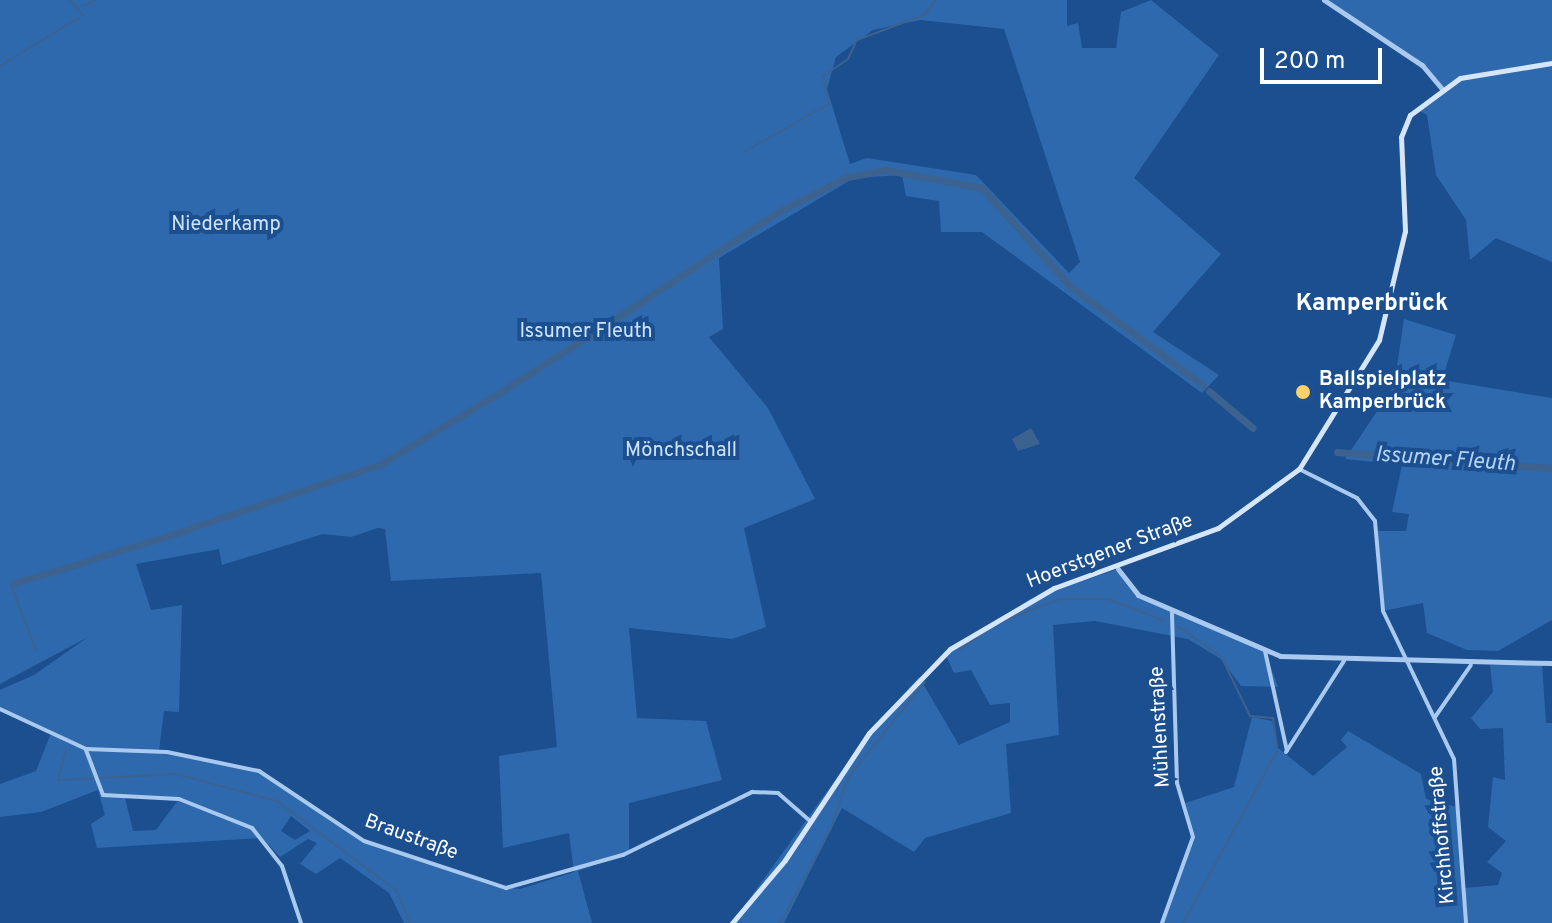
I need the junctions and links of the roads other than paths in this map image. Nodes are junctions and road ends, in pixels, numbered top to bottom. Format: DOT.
graph roads {
  1 [pos="1324,0"];
  2 [pos="1552,63"];
  3 [pos="1442,89"];
  4 [pos="1299,469"];
  5 [pos="1118,569"];
  6 [pos="1172,613"];
  7 [pos="1265,651"];
  8 [pos="1344,661"];
  9 [pos="1403,663"];
  10 [pos="1552,663"];
  11 [pos="1471,665"];
  12 [pos="0,709"];
  13 [pos="1435,717"];
  14 [pos="86,749"];
  15 [pos="809,820"];
  16 [pos="301,923"];
  17 [pos="732,923"];
  18 [pos="1162,923"];
  19 [pos="1466,923"];
  1 -- 3 [label="street"];
  2 -- 3 [label="main road"];
  3 -- 4 [label="main road, Hoerstgener Straße"];
  4 -- 5 [label="main road, Hoerstgener Straße"];
  4 -- 9 [label="street, Kirchhoffstraße"];
  5 -- 6 [label="street"];
  5 -- 15 [label="main road, Hoerstgener Straße"];
  6 -- 7 [label="street"];
  6 -- 18 [label="street, Mühlenstraße"];
  7 -- 8 [label="street"];
  7 -- 8 [label="street"];
  8 -- 9 [label="street"];
  9 -- 11 [label="street"];
  9 -- 13 [label="street, Kirchhoffstraße"];
  10 -- 11 [label="street"];
  11 -- 13 [label="street"];
  12 -- 14 [label="street, Braustraße"];
  13 -- 19 [label="street, Kirchhoffstraße"];
  14 -- 15 [label="street, Braustraße"];
  14 -- 16 [label="street"];
  15 -- 17 [label="main road, Hoerstgener Straße"];
}
